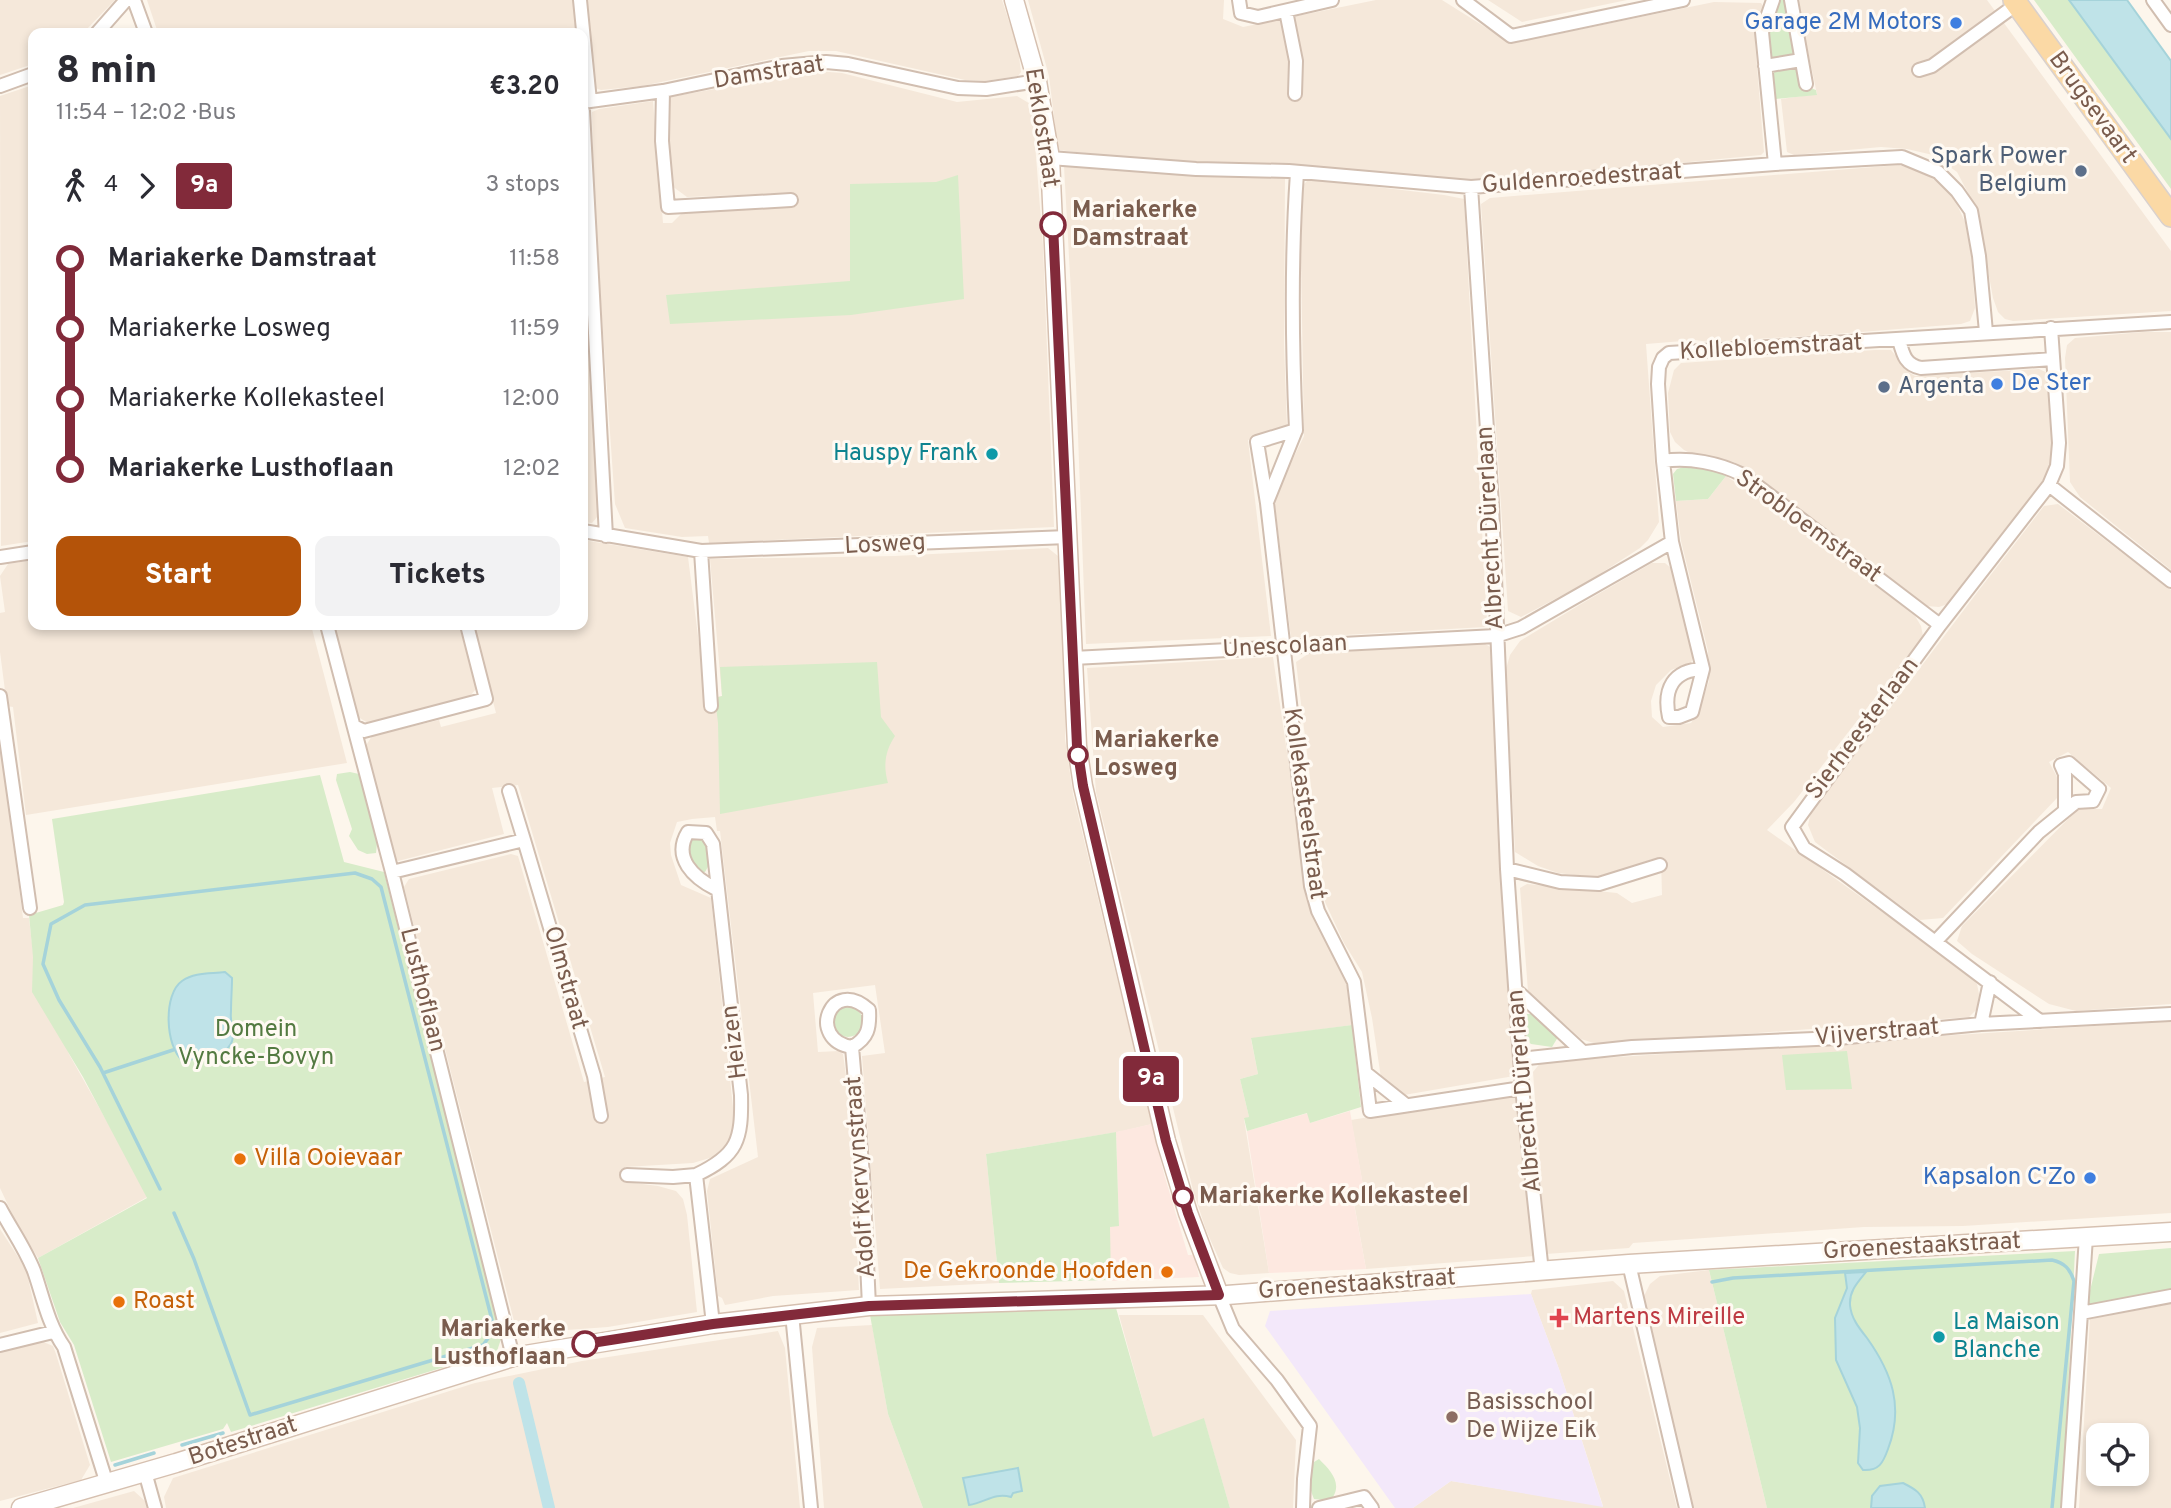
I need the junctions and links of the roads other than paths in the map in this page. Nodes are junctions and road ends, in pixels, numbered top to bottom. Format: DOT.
graph roads {
  1 [pos="126,0"];
  2 [pos="134,0"];
  3 [pos="580,0"];
  4 [pos="1014,0"];
  5 [pos="1239,0"];
  6 [pos="1332,0"];
  7 [pos="1463,0"];
  8 [pos="1683,0"];
  9 [pos="1773,0"];
  10 [pos="1791,0"];
  11 [pos="2153,0"];
  12 [pos="2015,2"];
  13 [pos="1286,10"];
  14 [pos="2171,25"];
  15 [pos="101,28"];
  16 [pos="144,28"];
  17 [pos="581,28"];
  18 [pos="1801,60"];
  19 [pos="1765,66"];
  20 [pos="1919,70"];
  21 [pos="28,76"];
  22 [pos="1037,81"];
  23 [pos="1806,84"];
  24 [pos="0,86"];
  25 [pos="663,91"];
  26 [pos="1295,94"];
  27 [pos="588,104"];
  28 [pos="1050,158"];
  29 [pos="1775,164"];
  30 [pos="588,167"];
  31 [pos="1293,172"];
  32 [pos="1471,187"];
  33 [pos="791,200"];
  34 [pos="2171,216"];
  35 [pos="2171,322"];
  36 [pos="2051,328"];
  37 [pos="1986,332"];
  38 [pos="1899,340"];
  39 [pos="2053,359"];
  40 [pos="1296,430"];
  41 [pos="1663,461"];
  42 [pos="2049,485"];
  43 [pos="1267,503"];
  44 [pos="588,532"];
  45 [pos="606,536"];
  46 [pos="1068,537"];
  47 [pos="1672,542"];
  48 [pos="701,551"];
  49 [pos="28,553"];
  50 [pos="0,557"];
  51 [pos="2171,581"];
  52 [pos="1940,625"];
  53 [pos="328,630"];
  54 [pos="468,630"];
  55 [pos="1496,636"];
  56 [pos="1284,648"];
  57 [pos="1073,658"];
  58 [pos="1703,669"];
  59 [pos="0,696"];
  60 [pos="711,706"];
  61 [pos="354,726"];
  62 [pos="509,791"];
  63 [pos="2065,811"];
  64 [pos="524,840"];
  65 [pos="1660,865"];
  66 [pos="1507,869"];
  67 [pos="392,872"];
  68 [pos="716,889"];
  69 [pos="30,908"];
  70 [pos="1935,942"];
  71 [pos="1990,982"];
  72 [pos="1517,991"];
  73 [pos="2171,1014"];
  74 [pos="2040,1021"];
  75 [pos="1981,1024"];
  76 [pos="852,1047"];
  77 [pos="1583,1052"];
  78 [pos="1520,1059"];
  79 [pos="1367,1074"];
  80 [pos="1522,1087"];
  81 [pos="1406,1105"];
  82 [pos="601,1116"];
  83 [pos="627,1175"];
  84 [pos="696,1175"];
  85 [pos="0,1208"];
  86 [pos="2171,1232"];
  87 [pos="2085,1237"];
  88 [pos="1629,1265"];
  89 [pos="1542,1272"];
  90 [pos="1219,1295"];
  91 [pos="2171,1296"];
  92 [pos="869,1306"];
  93 [pos="2081,1313"];
  94 [pos="792,1314"];
  95 [pos="713,1324"];
  96 [pos="54,1332"];
  97 [pos="0,1345"];
  98 [pos="513,1357"];
  99 [pos="463,1371"];
  100 [pos="145,1472"];
  101 [pos="107,1484"];
  102 [pos="21,1508"];
  103 [pos="155,1508"];
  104 [pos="811,1508"];
  105 [pos="1303,1508"];
  106 [pos="1319,1508"];
  107 [pos="1372,1508"];
  108 [pos="1686,1508"];
  109 [pos="2068,1508"];
  1 -- 15 [label="street"];
  2 -- 16 [label="street"];
  3 -- 17 [label="street"];
  4 -- 22 [label="street, Eeklostraat"];
  5 -- 13 [label="street"];
  6 -- 13 [label="street"];
  7 -- 8 [label="street"];
  9 -- 19 [label="street"];
  10 -- 18 [label="street"];
  11 -- 14 [label="street"];
  12 -- 20 [label="street"];
  12 -- 34 [label="main road, Brugsevaart"];
  13 -- 26 [label="street"];
  18 -- 19 [label="street"];
  18 -- 23 [label="street"];
  19 -- 29 [label="street"];
  21 -- 24 [label="street"];
  22 -- 25 [label="street, Damstraat"];
  22 -- 28 [label="street, Eeklostraat"];
  25 -- 27 [label="street, Damstraat"];
  25 -- 33 [label="street"];
  28 -- 31 [label="street, Guldenroedestraat"];
  28 -- 46 [label="street, Eeklostraat"];
  29 -- 32 [label="street, Guldenroedestraat"];
  29 -- 37 [label="street, Guldenroedestraat"];
  30 -- 45 [label="street"];
  31 -- 32 [label="street, Guldenroedestraat"];
  31 -- 40 [label="street, Kollekasteelstraat"];
  32 -- 55 [label="street, Albrecht Dürerlaan"];
  35 -- 36 [label="street, Kollebloemstraat"];
  36 -- 37 [label="street, Kollebloemstraat"];
  36 -- 39 [label="street"];
  37 -- 38 [label="street, Kollebloemstraat"];
  38 -- 39 [label="street, Kollebloemstraat"];
  38 -- 41 [label="street, Kollebloemstraat"];
  39 -- 42 [label="street"];
  40 -- 43 [label="street, Kollekasteelstraat"];
  40 -- 43 [label="street, Kollekasteelstraat"];
  41 -- 47 [label="street, Kollebloemstraat"];
  41 -- 52 [label="street, Strobloemstraat"];
  42 -- 51 [label="street"];
  42 -- 52 [label="street, Sierheesterlaan"];
  43 -- 56 [label="street, Kollekasteelstraat"];
  44 -- 45 [label="street, Losweg"];
  45 -- 48 [label="street, Losweg"];
  46 -- 48 [label="street, Losweg"];
  46 -- 57 [label="street, Eeklostraat"];
  47 -- 55 [label="street"];
  47 -- 58 [label="street, Kollebloemstraat"];
  48 -- 60 [label="street"];
  49 -- 50 [label="street"];
  52 -- 70 [label="street, Sierheesterlaan"];
  53 -- 61 [label="street, Lusthoflaan"];
  54 -- 61 [label="street"];
  55 -- 56 [label="street, Unescolaan"];
  55 -- 66 [label="street, Albrecht Dürerlaan"];
  56 -- 57 [label="street, Unescolaan"];
  56 -- 79 [label="street, Kollekasteelstraat"];
  57 -- 90 [label="street, Eeklostraat"];
  59 -- 69 [label="street"];
  61 -- 67 [label="street, Lusthoflaan"];
  62 -- 64 [label="street, Olmstraat"];
  63 -- 70 [label="street"];
  64 -- 67 [label="street"];
  64 -- 82 [label="street, Olmstraat"];
  65 -- 66 [label="street"];
  66 -- 72 [label="street, Albrecht Dürerlaan"];
  67 -- 98 [label="street, Lusthoflaan"];
  68 -- 84 [label="street, Heizen"];
  70 -- 71 [label="street, Sierheesterlaan"];
  71 -- 74 [label="street, Sierheesterlaan"];
  71 -- 75 [label="street"];
  72 -- 77 [label="street"];
  72 -- 78 [label="street, Albrecht Dürerlaan"];
  73 -- 74 [label="street, Vijverstraat"];
  74 -- 75 [label="street, Vijverstraat"];
  75 -- 77 [label="street, Vijverstraat"];
  76 -- 92 [label="street, Adolf Kervynstraat"];
  77 -- 78 [label="street, Vijverstraat"];
  78 -- 80 [label="street, Albrecht Dürerlaan"];
  79 -- 81 [label="street"];
  79 -- 81 [label="street, Kollekasteelstraat"];
  80 -- 81 [label="street, Kollekasteelstraat"];
  80 -- 89 [label="street, Albrecht Dürerlaan"];
  83 -- 84 [label="street, Heizen"];
  84 -- 95 [label="street"];
  85 -- 96 [label="street"];
  86 -- 87 [label="street, Groenestaakstraat"];
  87 -- 88 [label="street, Groenestaakstraat"];
  87 -- 93 [label="street"];
  88 -- 89 [label="street, Groenestaakstraat"];
  88 -- 108 [label="street"];
  89 -- 90 [label="street, Groenestaakstraat"];
  90 -- 92 [label="street, Groenestaakstraat"];
  90 -- 105 [label="street, Eeklostraat"];
  91 -- 93 [label="street"];
  92 -- 94 [label="street, Groenestaakstraat"];
  93 -- 109 [label="street"];
  94 -- 95 [label="street, Groenestaakstraat"];
  94 -- 104 [label="street"];
  95 -- 98 [label="street, Groenestaakstraat"];
  96 -- 97 [label="street"];
  96 -- 101 [label="street"];
  98 -- 99 [label="street, Groenestaakstraat"];
  99 -- 100 [label="street, Botestraat"];
  100 -- 101 [label="street, Botestraat"];
  100 -- 103 [label="street"];
  101 -- 102 [label="street, Botestraat"];
  106 -- 107 [label="street"];
}
